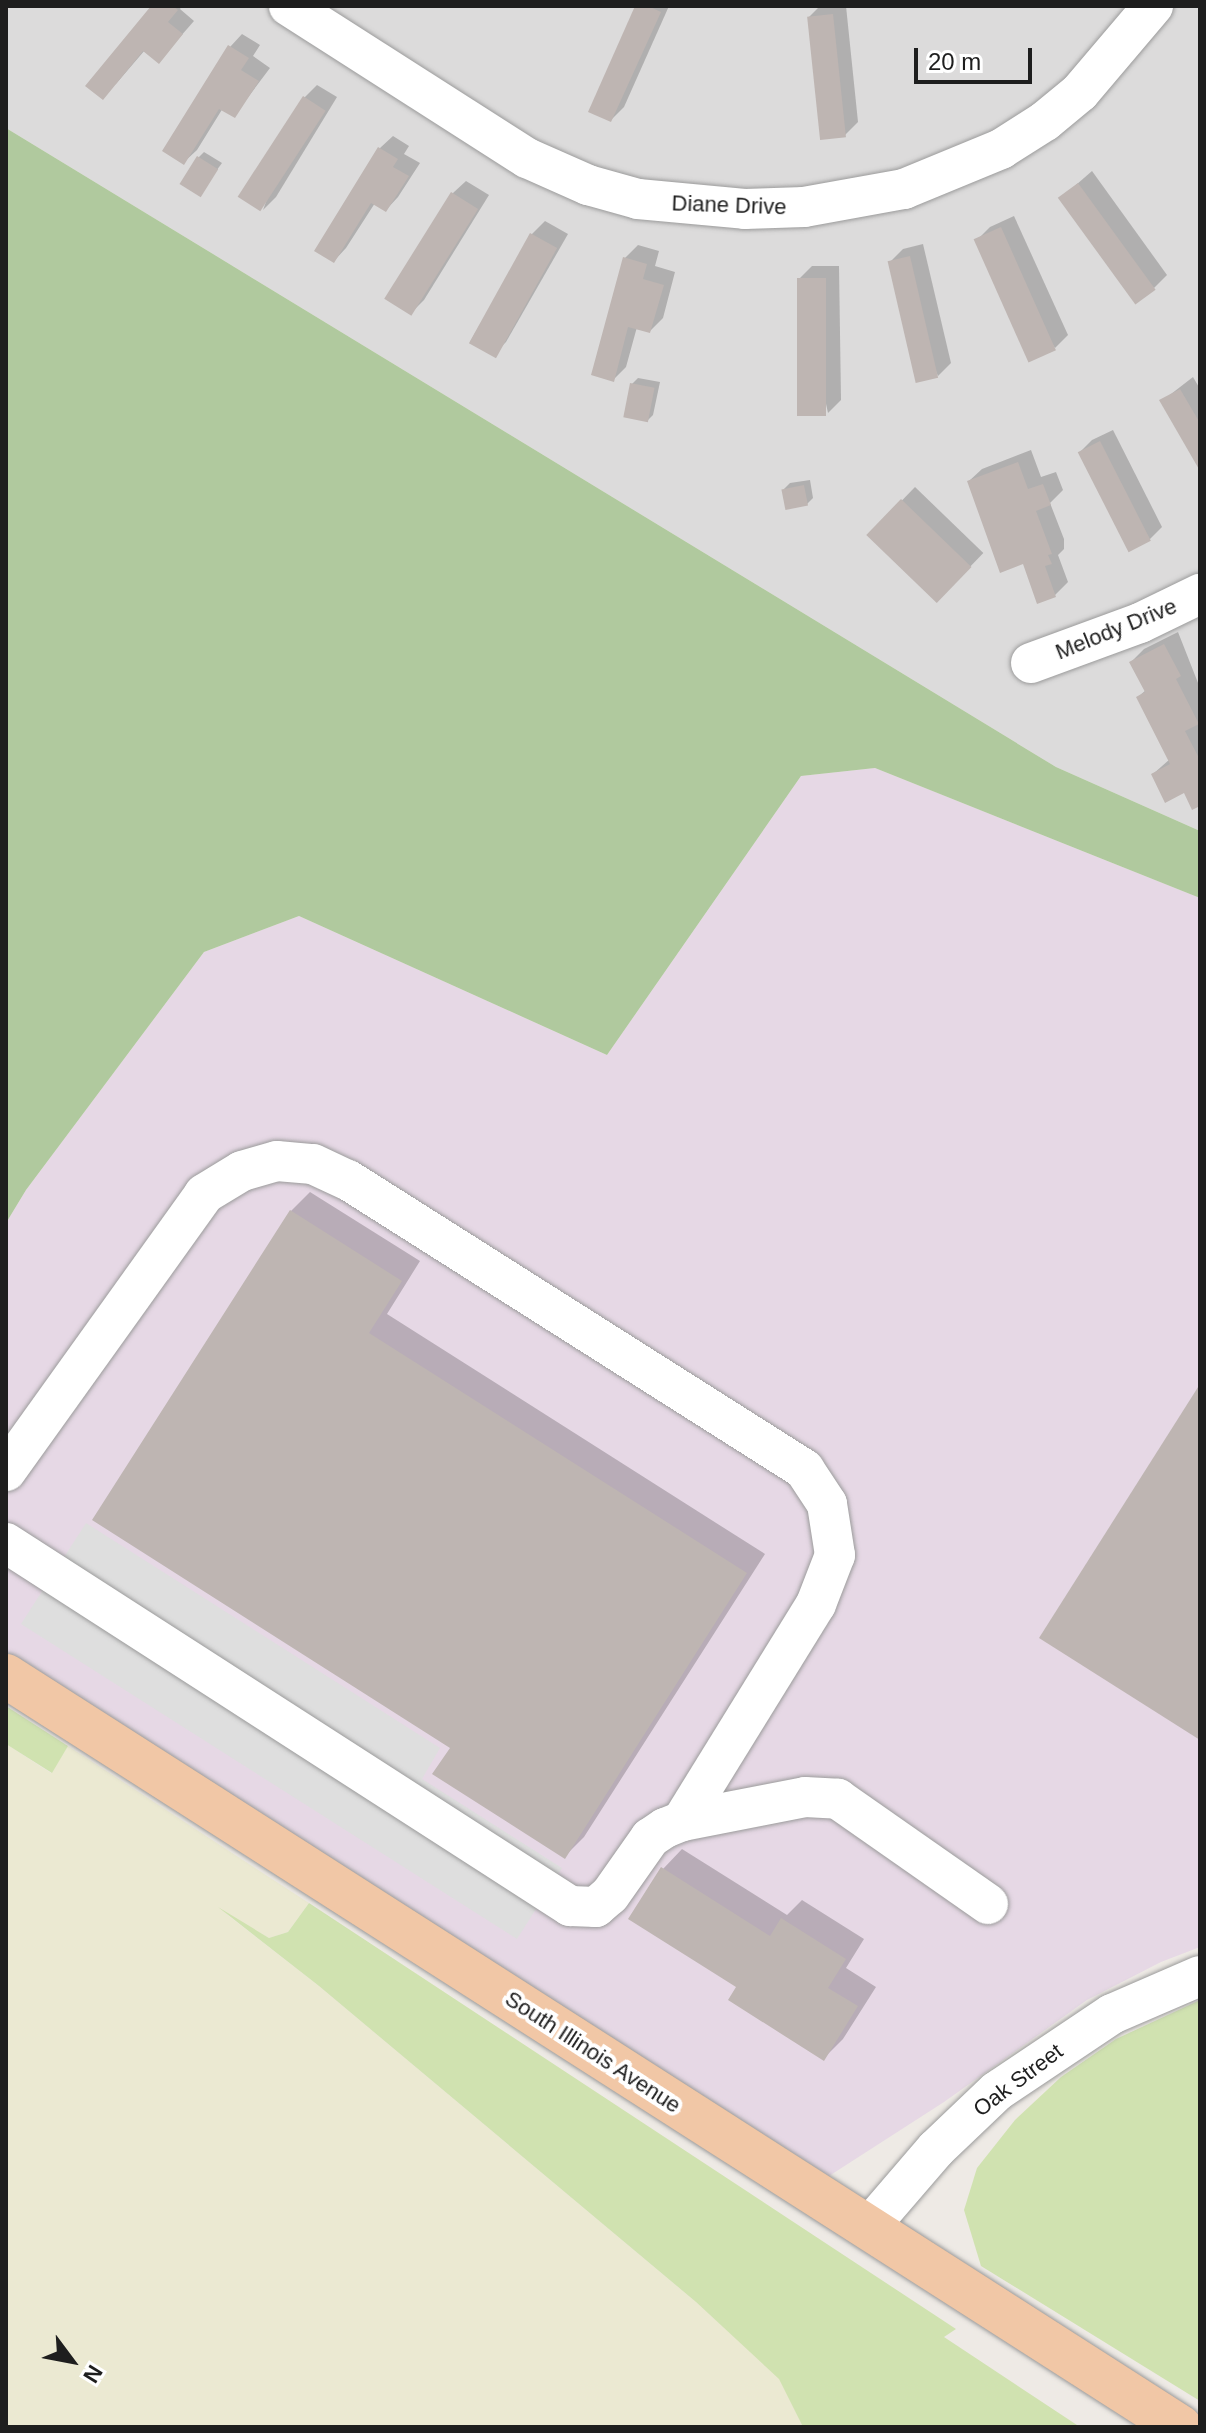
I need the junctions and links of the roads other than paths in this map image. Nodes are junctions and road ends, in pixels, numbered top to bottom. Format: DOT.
graph roads {
  1 [pos="289,6"];
  2 [pos="1153,6"];
  3 [pos="1200,594"];
  4 [pos="1031,663"];
  5 [pos="6,1471"];
  6 [pos="6,1543"];
  7 [pos="6,1676"];
  8 [pos="682,1821"];
  9 [pos="988,1904"];
  10 [pos="1200,1976"];
  11 [pos="868,2228"];
  12 [pos="1180,2427"];
  1 -- 2 [label="street, Diane Drive"];
  3 -- 4 [label="street, Melody Drive"];
  5 -- 8 [label="street"];
  6 -- 8 [label="street"];
  7 -- 11 [label="main road, South Illinois Avenue"];
  8 -- 9 [label="street"];
  10 -- 11 [label="street, Oak Street"];
  11 -- 12 [label="main road, South Illinois Avenue"];
}
